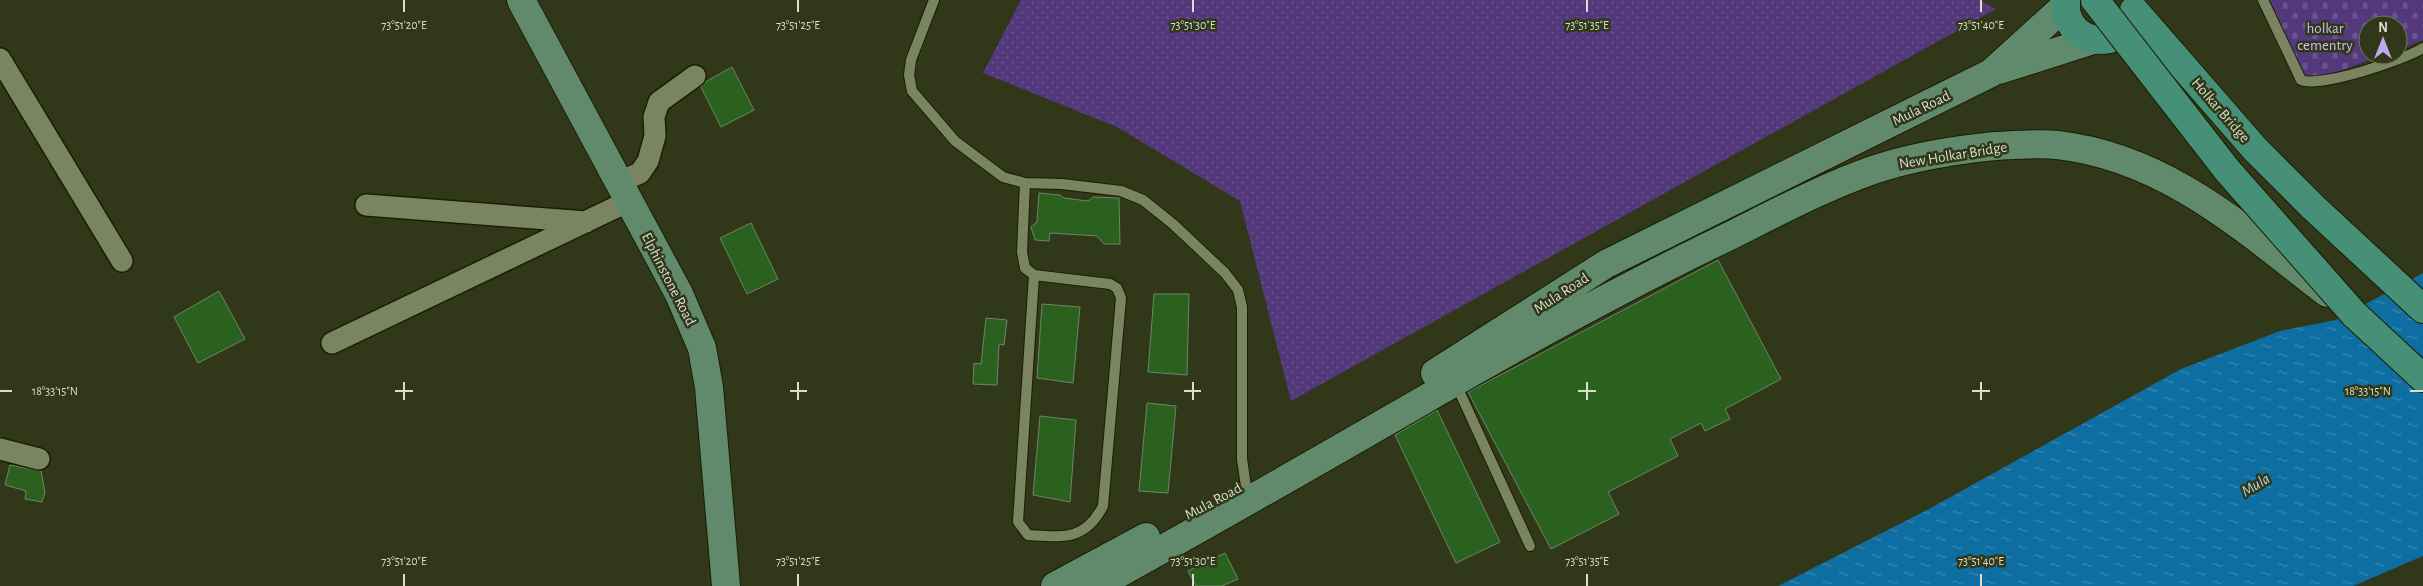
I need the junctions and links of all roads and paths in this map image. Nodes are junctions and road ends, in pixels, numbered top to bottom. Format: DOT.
graph roads {
  1 [pos="521,0"];
  2 [pos="934,0"];
  3 [pos="2095,0"];
  4 [pos="2263,0"];
  5 [pos="2066,2"];
  6 [pos="2134,5"];
  7 [pos="2093,40"];
  8 [pos="2423,48"];
  9 [pos="0,59"];
  10 [pos="1991,73"];
  11 [pos="696,76"];
  12 [pos="1025,183"];
  13 [pos="624,192"];
  14 [pos="366,205"];
  15 [pos="586,222"];
  16 [pos="122,261"];
  17 [pos="1034,275"];
  18 [pos="1578,303"];
  19 [pos="2423,309"];
  20 [pos="2354,314"];
  21 [pos="332,343"];
  22 [pos="1451,374"];
  23 [pos="2423,378"];
  24 [pos="0,449"];
  25 [pos="39,459"];
  26 [pos="1247,493"];
  27 [pos="1530,546"];
  28 [pos="1066,583"];
  29 [pos="726,586"];
  30 [pos="1096,586"];
  1 -- 13 [label="main road, Elphinstone Road"];
  2 -- 12 [label="lane"];
  3 -- 20 [label="main road, New Holkar Bridge, bridge"];
  4 -- 8 [label="lane"];
  5 -- 7 [label="main road"];
  5 -- 10 [label="main road, Mula Road"];
  6 -- 7 [label="main road"];
  6 -- 19 [label="main road, Holkar Bridge"];
  7 -- 10 [label="main road"];
  9 -- 16 [label="street"];
  10 -- 18 [label="main road, Mula Road"];
  11 -- 13 [label="street"];
  12 -- 17 [label="lane"];
  12 -- 26 [label="lane"];
  13 -- 15 [label="street"];
  13 -- 29 [label="main road, Elphinstone Road"];
  14 -- 15 [label="street"];
  15 -- 21 [label="street"];
  17 -- 17 [label="lane"];
  18 -- 20 [label="main road, New Holkar Bridge, bridge"];
  18 -- 22 [label="main road, Mula Road"];
  20 -- 23 [label="main road, New Holkar Bridge"];
  22 -- 26 [label="main road, Mula Road"];
  22 -- 27 [label="lane"];
  24 -- 25 [label="street"];
  26 -- 28 [label="main road, Mula Road"];
  26 -- 30 [label="main road, Mula Road"];
}
